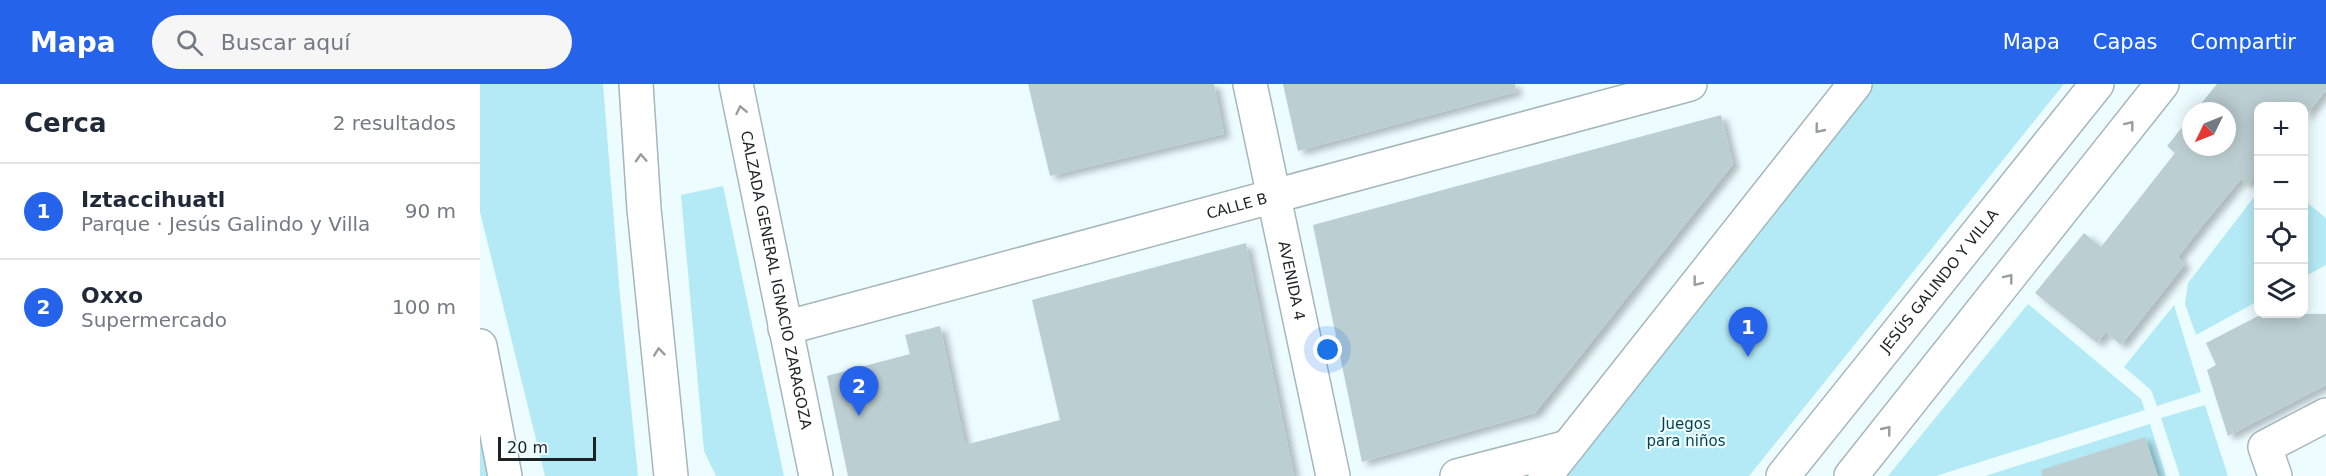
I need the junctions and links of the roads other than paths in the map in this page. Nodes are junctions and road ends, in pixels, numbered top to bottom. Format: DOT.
graph roads {
  1 [pos="636,84"];
  2 [pos="736,84"];
  3 [pos="1250,84"];
  4 [pos="1690,84"];
  5 [pos="1856,84"];
  6 [pos="2097,84"];
  7 [pos="2162,84"];
  8 [pos="1274,197"];
  9 [pos="786,328"];
  10 [pos="480,346"];
  11 [pos="664,411"];
  12 [pos="2326,416"];
  13 [pos="1568,447"];
  14 [pos="503,471"];
  15 [pos="671,476"];
  16 [pos="691,476"];
  17 [pos="816,476"];
  18 [pos="1333,476"];
  19 [pos="1456,476"];
  20 [pos="1545,476"];
  21 [pos="1783,476"];
  22 [pos="1851,476"];
  23 [pos="2275,476"];
  11 -- 1 [label="street, one-way"];
  9 -- 2 [label="street, CALZADA GENERAL IGNACIO ZARAGOZA, one-way"];
  3 -- 8 [label="street, AVENIDA 4"];
  4 -- 8 [label="street, CALLE B"];
  5 -- 13 [label="street, one-way"];
  6 -- 21 [label="street, JESÚS GALINDO Y VILLA"];
  22 -- 7 [label="street, one-way"];
  8 -- 9 [label="street, CALLE B"];
  8 -- 18 [label="street, AVENIDA 4"];
  9 -- 17 [label="street, CALZADA GENERAL IGNACIO ZARAGOZA"];
  10 -- 14 [label="street"];
  11 -- 15 [label="street"];
  11 -- 16 [label="street"];
  12 -- 23 [label="street"];
  13 -- 19 [label="street"];
  13 -- 20 [label="street"];
}
